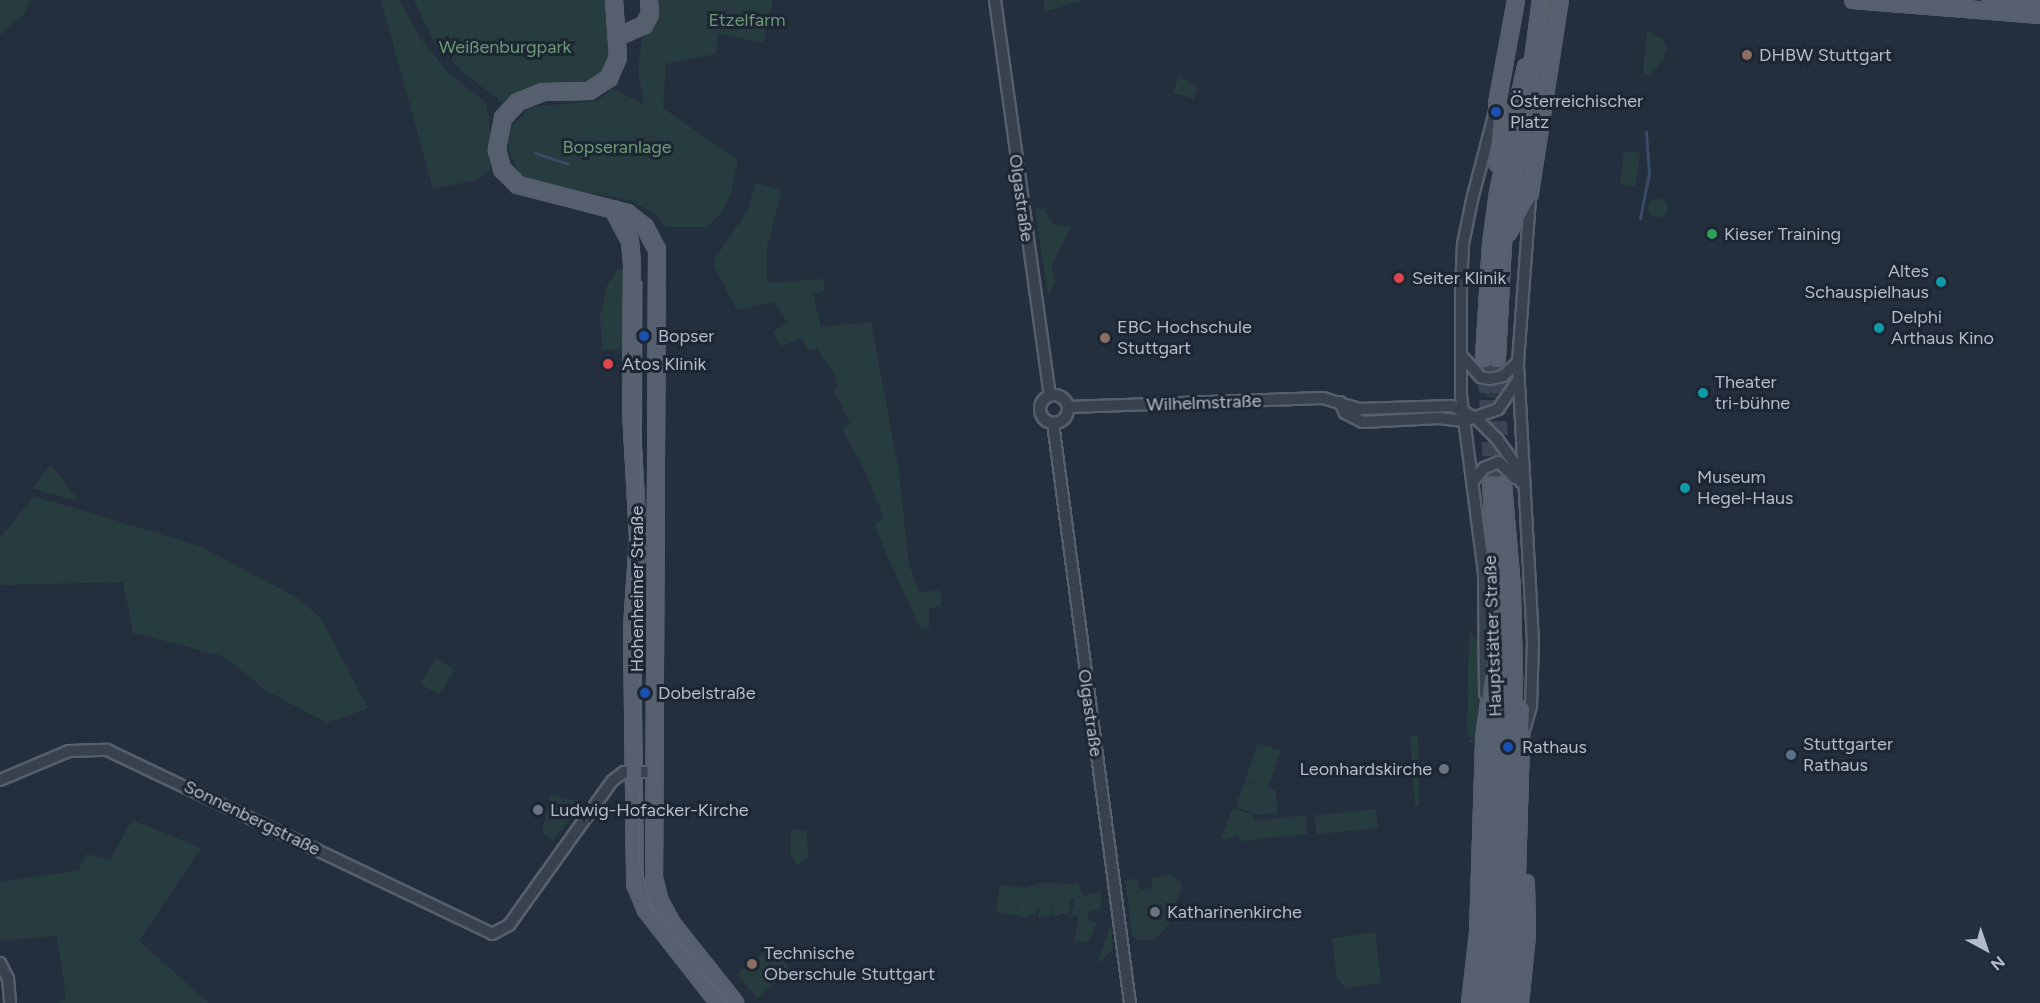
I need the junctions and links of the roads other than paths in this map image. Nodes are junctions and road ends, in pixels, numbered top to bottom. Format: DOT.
graph roads {
  1 [pos="614,0"];
  2 [pos="649,0"];
  3 [pos="995,0"];
  4 [pos="1516,0"];
  5 [pos="1540,0"];
  6 [pos="1560,0"];
  7 [pos="1853,0"];
  8 [pos="1990,0"];
  9 [pos="2040,5"];
  10 [pos="2011,6"];
  11 [pos="2040,15"];
  12 [pos="617,37"];
  13 [pos="1532,51"];
  14 [pos="1497,104"];
  15 [pos="1498,192"];
  16 [pos="1530,193"];
  17 [pos="613,209"];
  18 [pos="1503,243"];
  19 [pos="1461,355"];
  20 [pos="1518,362"];
  21 [pos="1518,379"];
  22 [pos="1050,395"];
  23 [pos="1461,396"];
  24 [pos="1340,402"];
  25 [pos="1443,404"];
  26 [pos="1068,407"];
  27 [pos="1463,409"];
  28 [pos="1476,418"];
  29 [pos="1464,421"];
  30 [pos="1053,423"];
  31 [pos="1474,480"];
  32 [pos="1525,500"];
  33 [pos="1502,622"];
  34 [pos="1514,672"];
  35 [pos="1484,708"];
  36 [pos="1488,722"];
  37 [pos="1523,737"];
  38 [pos="1484,739"];
  39 [pos="1499,764"];
  40 [pos="632,772"];
  41 [pos="654,772"];
  42 [pos="0,780"];
  43 [pos="1519,846"];
  44 [pos="1478,933"];
  45 [pos="0,963"];
  46 [pos="1488,977"];
  47 [pos="10,1003"];
  48 [pos="719,1003"];
  49 [pos="735,1003"];
  50 [pos="1130,1003"];
  51 [pos="1470,1003"];
  52 [pos="1486,1003"];
  53 [pos="1500,1003"];
  54 [pos="1509,1003"];
  55 [pos="1520,1003"];
  1 -- 12 [label="main road, Hohenheimer Straße"];
  2 -- 12 [label="main road"];
  3 -- 22 [label="street, Olgastraße"];
  4 -- 14 [label="main road"];
  5 -- 13 [label="main road"];
  6 -- 16 [label="main road"];
  7 -- 10 [label="main road"];
  8 -- 10 [label="main road"];
  9 -- 10 [label="main road"];
  10 -- 11 [label="main road"];
  12 -- 17 [label="main road, Hohenheimer Straße"];
  13 -- 15 [label="main road"];
  13 -- 18 [label="main road"];
  14 -- 15 [label="main road"];
  14 -- 19 [label="street"];
  15 -- 18 [label="main road"];
  16 -- 18 [label="main road"];
  16 -- 20 [label="street"];
  17 -- 40 [label="main road, Hohenheimer Straße"];
  17 -- 41 [label="main road, Hohenheimer Straße"];
  19 -- 20 [label="street"];
  19 -- 23 [label="street"];
  20 -- 21 [label="street"];
  21 -- 28 [label="street"];
  21 -- 32 [label="street"];
  22 -- 26 [label="street"];
  22 -- 30 [label="street"];
  23 -- 25 [label="street"];
  23 -- 27 [label="street"];
  24 -- 25 [label="street, Wilhelmstraße"];
  24 -- 26 [label="street, Wilhelmstraße"];
  24 -- 29 [label="street"];
  25 -- 27 [label="street, Wilhelmstraße"];
  26 -- 30 [label="street"];
  27 -- 28 [label="street"];
  27 -- 29 [label="street"];
  28 -- 29 [label="street"];
  28 -- 32 [label="street"];
  29 -- 31 [label="street"];
  30 -- 50 [label="street, Olgastraße"];
  31 -- 32 [label="street"];
  31 -- 35 [label="street"];
  32 -- 37 [label="street"];
  33 -- 34 [label="main road, Hauptstätter Straße"];
  33 -- 36 [label="main road"];
  33 -- 39 [label="main road, Hauptstätter Straße"];
  34 -- 37 [label="main road"];
  34 -- 53 [label="main road, Hauptstätter Straße"];
  35 -- 36 [label="street"];
  35 -- 38 [label="street"];
  36 -- 38 [label="main road"];
  36 -- 39 [label="street"];
  37 -- 43 [label="main road"];
  38 -- 44 [label="main road"];
  39 -- 46 [label="main road, Hauptstätter Straße"];
  40 -- 41 [label="street"];
  40 -- 42 [label="street, Sonnenbergstraße"];
  40 -- 48 [label="main road, Hohenheimer Straße"];
  41 -- 49 [label="main road, Hohenheimer Straße"];
  43 -- 54 [label="main road"];
  43 -- 55 [label="main road"];
  44 -- 46 [label="main road"];
  44 -- 51 [label="main road"];
  45 -- 47 [label="street"];
  46 -- 52 [label="main road, Hauptstätter Straße"];
}
